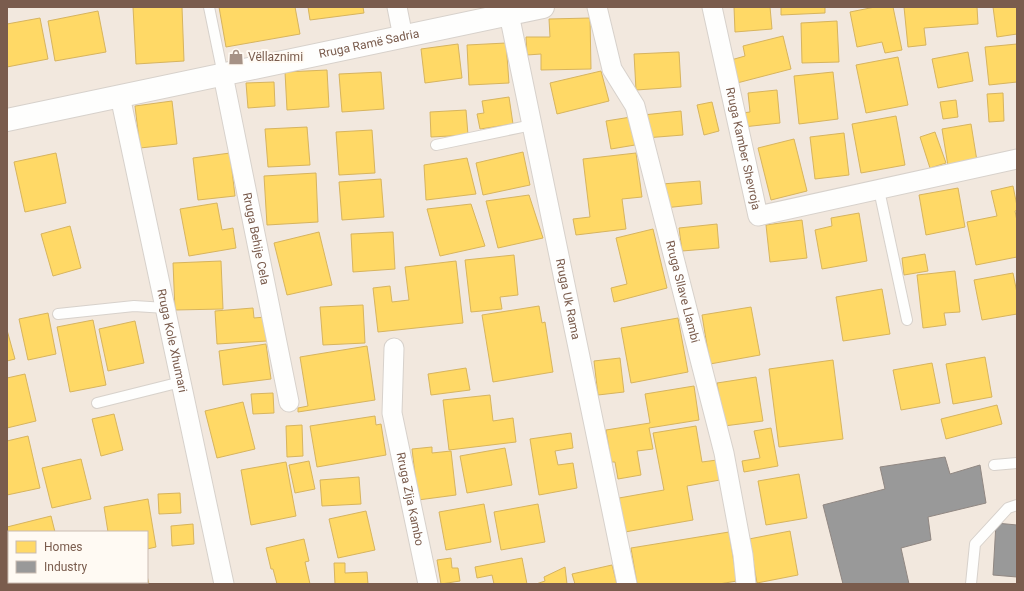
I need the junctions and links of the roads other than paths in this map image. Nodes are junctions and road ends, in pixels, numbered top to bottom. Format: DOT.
graph roads {
  1 [pos="209,7"];
  2 [pos="397,7"];
  3 [pos="543,7"];
  4 [pos="597,7"];
  5 [pos="712,7"];
  6 [pos="509,14"];
  7 [pos="403,37"];
  8 [pos="223,75"];
  9 [pos="120,96"];
  10 [pos="7,120"];
  11 [pos="532,125"];
  12 [pos="436,145"];
  13 [pos="1016,162"];
  14 [pos="878,190"];
  15 [pos="166,308"];
  16 [pos="58,314"];
  17 [pos="907,320"];
  18 [pos="394,348"];
  19 [pos="181,382"];
  20 [pos="289,402"];
  21 [pos="96,403"];
  22 [pos="1017,463"];
  23 [pos="994,464"];
  24 [pos="1017,505"];
  25 [pos="224,584"];
  26 [pos="428,584"];
  27 [pos="627,584"];
  28 [pos="746,584"];
  29 [pos="971,584"];
  1 -- 8 [label="lane"];
  2 -- 7 [label="street"];
  3 -- 6 [label="street, Rruga Ramë Sadria"];
  4 -- 28 [label="street, Rruga Sllave Llambi"];
  5 -- 14 [label="street, Rruga Kamber Shevroja"];
  6 -- 7 [label="street, Rruga Ramë Sadria"];
  6 -- 11 [label="street, Rruga Uk Rama"];
  7 -- 8 [label="street, Rruga Ramë Sadria"];
  8 -- 9 [label="street, Rruga Ramë Sadria"];
  8 -- 20 [label="street, Rruga Behije Cela"];
  9 -- 10 [label="street, Rruga Ramë Sadria"];
  9 -- 15 [label="street, Rruga Kole Xhumari"];
  11 -- 12 [label="lane"];
  11 -- 27 [label="street, Rruga Uk Rama"];
  13 -- 14 [label="street, Rruga Kamber Shevroja"];
  14 -- 17 [label="lane"];
  15 -- 16 [label="lane"];
  15 -- 19 [label="street, Rruga Kole Xhumari"];
  18 -- 26 [label="street, Rruga Zija Kambo"];
  19 -- 21 [label="lane"];
  19 -- 25 [label="street, Rruga Kole Xhumari"];
  22 -- 23 [label="lane"];
  24 -- 29 [label="lane"];
}
